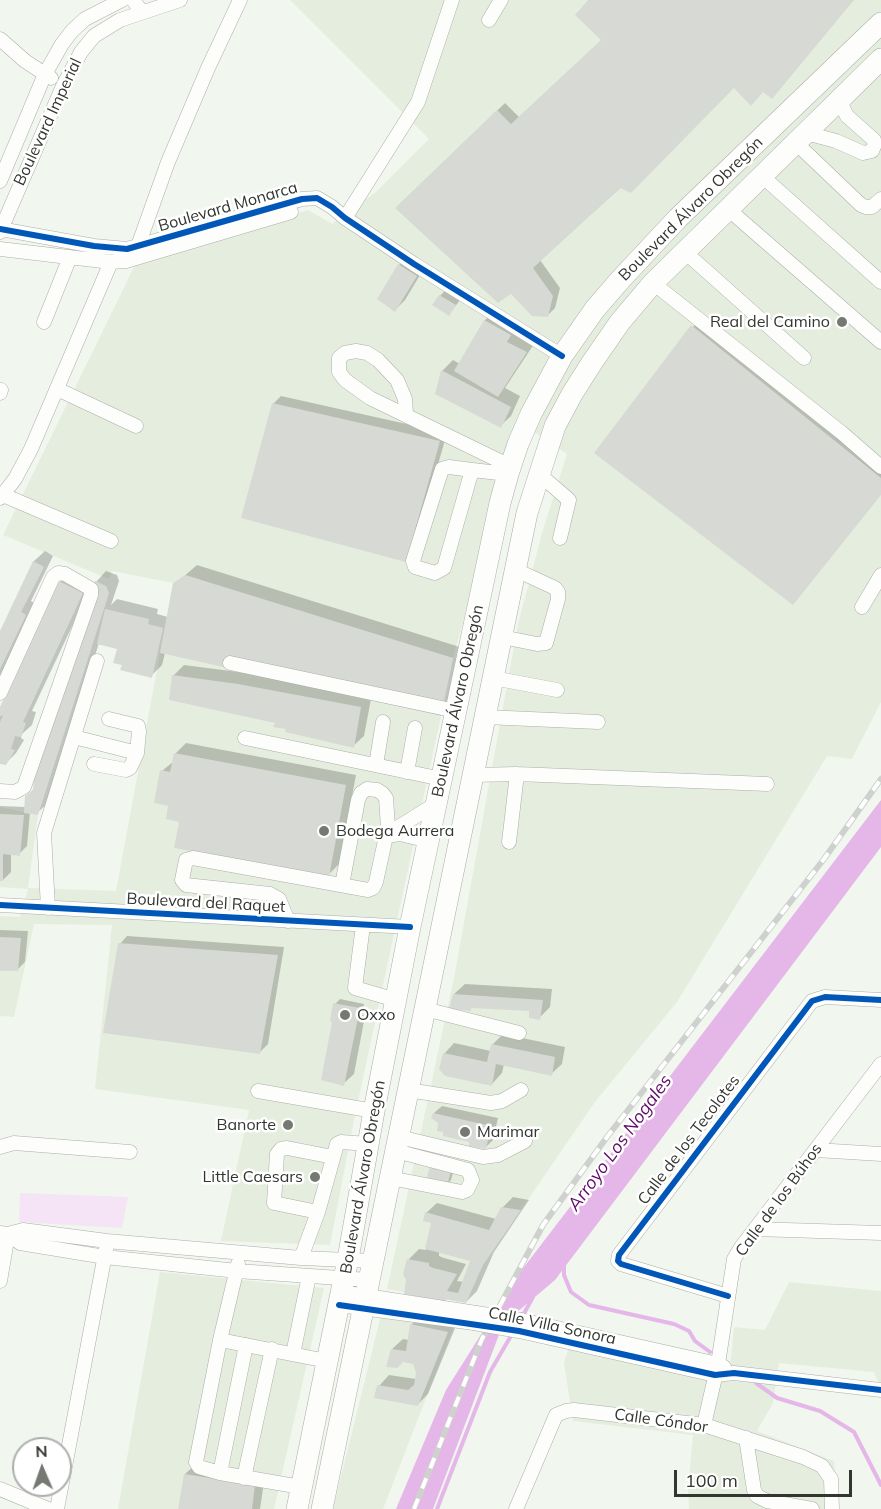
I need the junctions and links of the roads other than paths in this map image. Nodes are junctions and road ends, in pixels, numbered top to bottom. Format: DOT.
graph roads {
  1 [pos="122,0"];
  2 [pos="133,0"];
  3 [pos="180,0"];
  4 [pos="240,0"];
  5 [pos="452,0"];
  6 [pos="501,0"];
  7 [pos="142,12"];
  8 [pos="489,20"];
  9 [pos="881,23"];
  10 [pos="0,39"];
  11 [pos="881,59"];
  12 [pos="45,74"];
  13 [pos="63,86"];
  14 [pos="839,100"];
  15 [pos="801,138"];
  16 [pos="2,170"];
  17 [pos="762,176"];
  18 [pos="22,180"];
  19 [pos="881,199"];
  20 [pos="728,209"];
  21 [pos="342,216"];
  22 [pos="0,230"];
  23 [pos="138,246"];
  24 [pos="0,249"];
  25 [pos="685,252"];
  26 [pos="70,258"];
  27 [pos="111,262"];
  28 [pos="881,282"];
  29 [pos="653,283"];
  30 [pos="44,322"];
  31 [pos="881,342"];
  32 [pos="562,356"];
  33 [pos="804,358"];
  34 [pos="57,388"];
  35 [pos="406,414"];
  36 [pos="136,426"];
  37 [pos="881,467"];
  38 [pos="472,470"];
  39 [pos="509,470"];
  40 [pos="538,474"];
  41 [pos="1,497"];
  42 [pos="560,538"];
  43 [pos="111,541"];
  44 [pos="516,570"];
  45 [pos="881,575"];
  46 [pos="862,607"];
  47 [pos="502,637"];
  48 [pos="97,661"];
  49 [pos="230,663"];
  50 [pos="493,678"];
  51 [pos="557,690"];
  52 [pos="0,693"];
  53 [pos="456,711"];
  54 [pos="485,717"];
  55 [pos="109,719"];
  56 [pos="383,722"];
  57 [pos="598,722"];
  58 [pos="415,728"];
  59 [pos="74,737"];
  60 [pos="245,738"];
  61 [pos="136,753"];
  62 [pos="94,764"];
  63 [pos="376,765"];
  64 [pos="407,772"];
  65 [pos="517,774"];
  66 [pos="473,775"];
  67 [pos="442,779"];
  68 [pos="767,784"];
  69 [pos="0,791"];
  70 [pos="437,803"];
  71 [pos="387,832"];
  72 [pos="429,841"];
  73 [pos="509,842"];
  74 [pos="342,885"];
  75 [pos="0,905"];
  76 [pos="48,908"];
  77 [pos="288,921"];
  78 [pos="363,925"];
  79 [pos="410,927"];
  80 [pos="396,1000"];
  81 [pos="881,1000"];
  82 [pos="425,1009"];
  83 [pos="519,1033"];
  84 [pos="878,1071"];
  85 [pos="408,1090"];
  86 [pos="521,1090"];
  87 [pos="258,1091"];
  88 [pos="374,1111"];
  89 [pos="525,1141"];
  90 [pos="368,1144"];
  91 [pos="397,1144"];
  92 [pos="0,1147"];
  93 [pos="816,1150"];
  94 [pos="129,1152"];
  95 [pos="881,1154"];
  96 [pos="333,1157"];
  97 [pos="390,1178"];
  98 [pos="318,1212"];
  99 [pos="754,1229"];
  100 [pos="4,1233"];
  101 [pos="881,1233"];
  102 [pos="107,1241"];
  103 [pos="239,1253"];
  104 [pos="105,1257"];
  105 [pos="301,1258"];
  106 [pos="237,1271"];
  107 [pos="309,1276"];
  108 [pos="0,1281"];
  109 [pos="343,1283"];
  110 [pos="367,1286"];
  111 [pos="728,1296"];
  112 [pos="220,1340"];
  113 [pos="246,1345"];
  114 [pos="272,1349"];
  115 [pos="293,1354"];
  116 [pos="327,1361"];
  117 [pos="716,1369"];
  118 [pos="881,1390"];
  119 [pos="704,1425"];
  120 [pos="746,1438"];
  121 [pos="220,1473"];
  122 [pos="244,1478"];
  123 [pos="301,1487"];
  124 [pos="0,1489"];
  125 [pos="48,1509"];
  126 [pos="57,1509"];
  127 [pos="297,1509"];
  128 [pos="322,1509"];
  129 [pos="516,1509"];
  130 [pos="812,1509"];
  131 [pos="832,1509"];
  1 -- 12 [label="street, Boulevard Imperial"];
  2 -- 7 [label="street"];
  3 -- 7 [label="street, Boulevard Imperial"];
  4 -- 23 [label="street"];
  5 -- 21 [label="street"];
  6 -- 8 [label="street"];
  7 -- 13 [label="street, Boulevard Imperial"];
  9 -- 32 [label="highway, Boulevard Álvaro Obregón"];
  10 -- 12 [label="street"];
  11 -- 14 [label="highway, Boulevard Álvaro Obregón"];
  12 -- 13 [label="street"];
  12 -- 16 [label="street, Boulevard Imperial"];
  13 -- 18 [label="street, Boulevard Imperial"];
  14 -- 15 [label="highway, Boulevard Álvaro Obregón"];
  14 -- 15 [label="street"];
  15 -- 17 [label="highway, Boulevard Álvaro Obregón"];
  15 -- 19 [label="street"];
  16 -- 18 [label="street"];
  17 -- 20 [label="highway, Boulevard Álvaro Obregón"];
  17 -- 28 [label="street"];
  18 -- 22 [label="street, Boulevard Imperial"];
  20 -- 25 [label="highway, Boulevard Álvaro Obregón"];
  20 -- 31 [label="street"];
  21 -- 23 [label="street, Boulevard Monarca"];
  21 -- 27 [label="street, Boulevard Monarca"];
  21 -- 32 [label="street, Boulevard Monarca"];
  22 -- 23 [label="street, Boulevard Monarca"];
  24 -- 26 [label="street, Boulevard Monarca"];
  25 -- 29 [label="highway, Boulevard Álvaro Obregón"];
  25 -- 33 [label="street"];
  26 -- 27 [label="street, Boulevard Monarca"];
  26 -- 30 [label="street"];
  27 -- 34 [label="street"];
  29 -- 37 [label="street"];
  29 -- 40 [label="highway, Boulevard Álvaro Obregón"];
  32 -- 39 [label="highway, Boulevard Álvaro Obregón"];
  34 -- 36 [label="street"];
  34 -- 41 [label="street"];
  35 -- 35 [label="street"];
  35 -- 39 [label="street"];
  38 -- 38 [label="street"];
  38 -- 39 [label="street"];
  39 -- 53 [label="highway, Boulevard Álvaro Obregón"];
  40 -- 42 [label="street"];
  40 -- 44 [label="highway, Boulevard Álvaro Obregón"];
  41 -- 43 [label="street"];
  44 -- 47 [label="highway, Boulevard Álvaro Obregón"];
  44 -- 47 [label="street"];
  45 -- 46 [label="street"];
  47 -- 50 [label="highway, Boulevard Álvaro Obregón"];
  48 -- 59 [label="street"];
  49 -- 53 [label="street"];
  50 -- 51 [label="street"];
  50 -- 54 [label="highway, Boulevard Álvaro Obregón"];
  52 -- 69 [label="street"];
  53 -- 67 [label="highway, Boulevard Álvaro Obregón"];
  54 -- 57 [label="street"];
  54 -- 66 [label="highway, Boulevard Álvaro Obregón"];
  55 -- 61 [label="street"];
  56 -- 63 [label="street"];
  58 -- 64 [label="street"];
  59 -- 61 [label="street"];
  59 -- 76 [label="street"];
  60 -- 63 [label="street"];
  61 -- 62 [label="street"];
  63 -- 64 [label="street"];
  64 -- 67 [label="street"];
  65 -- 66 [label="street"];
  65 -- 68 [label="street"];
  65 -- 73 [label="street"];
  66 -- 82 [label="highway, Boulevard Álvaro Obregón"];
  67 -- 70 [label="highway, Boulevard Álvaro Obregón"];
  70 -- 71 [label="street"];
  70 -- 72 [label="highway, Boulevard Álvaro Obregón"];
  71 -- 72 [label="street"];
  71 -- 74 [label="street"];
  71 -- 74 [label="street"];
  72 -- 79 [label="highway, Boulevard Álvaro Obregón"];
  74 -- 77 [label="street"];
  75 -- 76 [label="street, Boulevard del Raquet"];
  76 -- 77 [label="street, Boulevard del Raquet"];
  77 -- 78 [label="street, Boulevard del Raquet"];
  78 -- 79 [label="street, Boulevard del Raquet"];
  78 -- 80 [label="street"];
  79 -- 80 [label="highway, Boulevard Álvaro Obregón"];
  80 -- 88 [label="highway, Boulevard Álvaro Obregón"];
  81 -- 111 [label="street, Calle de los Tecolotes"];
  82 -- 83 [label="street"];
  82 -- 85 [label="highway, Boulevard Álvaro Obregón"];
  84 -- 93 [label="street, Calle de los Búhos"];
  85 -- 86 [label="street"];
  85 -- 91 [label="highway, Boulevard Álvaro Obregón"];
  87 -- 88 [label="street"];
  88 -- 90 [label="highway, Boulevard Álvaro Obregón"];
  89 -- 91 [label="street"];
  90 -- 96 [label="street"];
  90 -- 109 [label="highway, Boulevard Álvaro Obregón"];
  91 -- 97 [label="highway, Boulevard Álvaro Obregón"];
  91 -- 97 [label="street"];
  92 -- 94 [label="street"];
  93 -- 95 [label="street"];
  93 -- 99 [label="street, Calle de los Búhos"];
  96 -- 98 [label="street"];
  96 -- 98 [label="street"];
  97 -- 110 [label="highway, Boulevard Álvaro Obregón"];
  98 -- 105 [label="street"];
  99 -- 101 [label="street"];
  99 -- 111 [label="street, Calle de los Búhos"];
  100 -- 102 [label="street"];
  100 -- 104 [label="street"];
  100 -- 108 [label="street"];
  102 -- 103 [label="street"];
  102 -- 104 [label="street"];
  103 -- 105 [label="street"];
  103 -- 106 [label="street"];
  104 -- 106 [label="street"];
  104 -- 126 [label="street"];
  105 -- 109 [label="street"];
  106 -- 107 [label="street"];
  106 -- 112 [label="street"];
  107 -- 109 [label="street"];
  107 -- 115 [label="street"];
  109 -- 110 [label="street"];
  109 -- 110 [label="street"];
  109 -- 110 [label="street"];
  109 -- 116 [label="highway, Boulevard Álvaro Obregón"];
  110 -- 117 [label="street, Calle Villa Sonora, bridge"];
  110 -- 128 [label="highway, Boulevard Álvaro Obregón"];
  111 -- 117 [label="street, Calle de los Búhos"];
  112 -- 113 [label="street"];
  112 -- 121 [label="street"];
  113 -- 114 [label="street"];
  113 -- 121 [label="street"];
  114 -- 115 [label="street"];
  114 -- 122 [label="street"];
  115 -- 116 [label="street"];
  116 -- 123 [label="highway, Boulevard Álvaro Obregón"];
  117 -- 118 [label="street, Calle Villa Sonora"];
  117 -- 119 [label="street, Calle de los Búhos"];
  119 -- 120 [label="street, Calle Cóndor"];
  119 -- 129 [label="street, Calle Cóndor"];
  120 -- 130 [label="street"];
  120 -- 131 [label="street, Calle Cóndor"];
  121 -- 122 [label="street"];
  122 -- 123 [label="street"];
  123 -- 127 [label="highway, Boulevard Álvaro Obregón"];
  124 -- 125 [label="street"];
}
